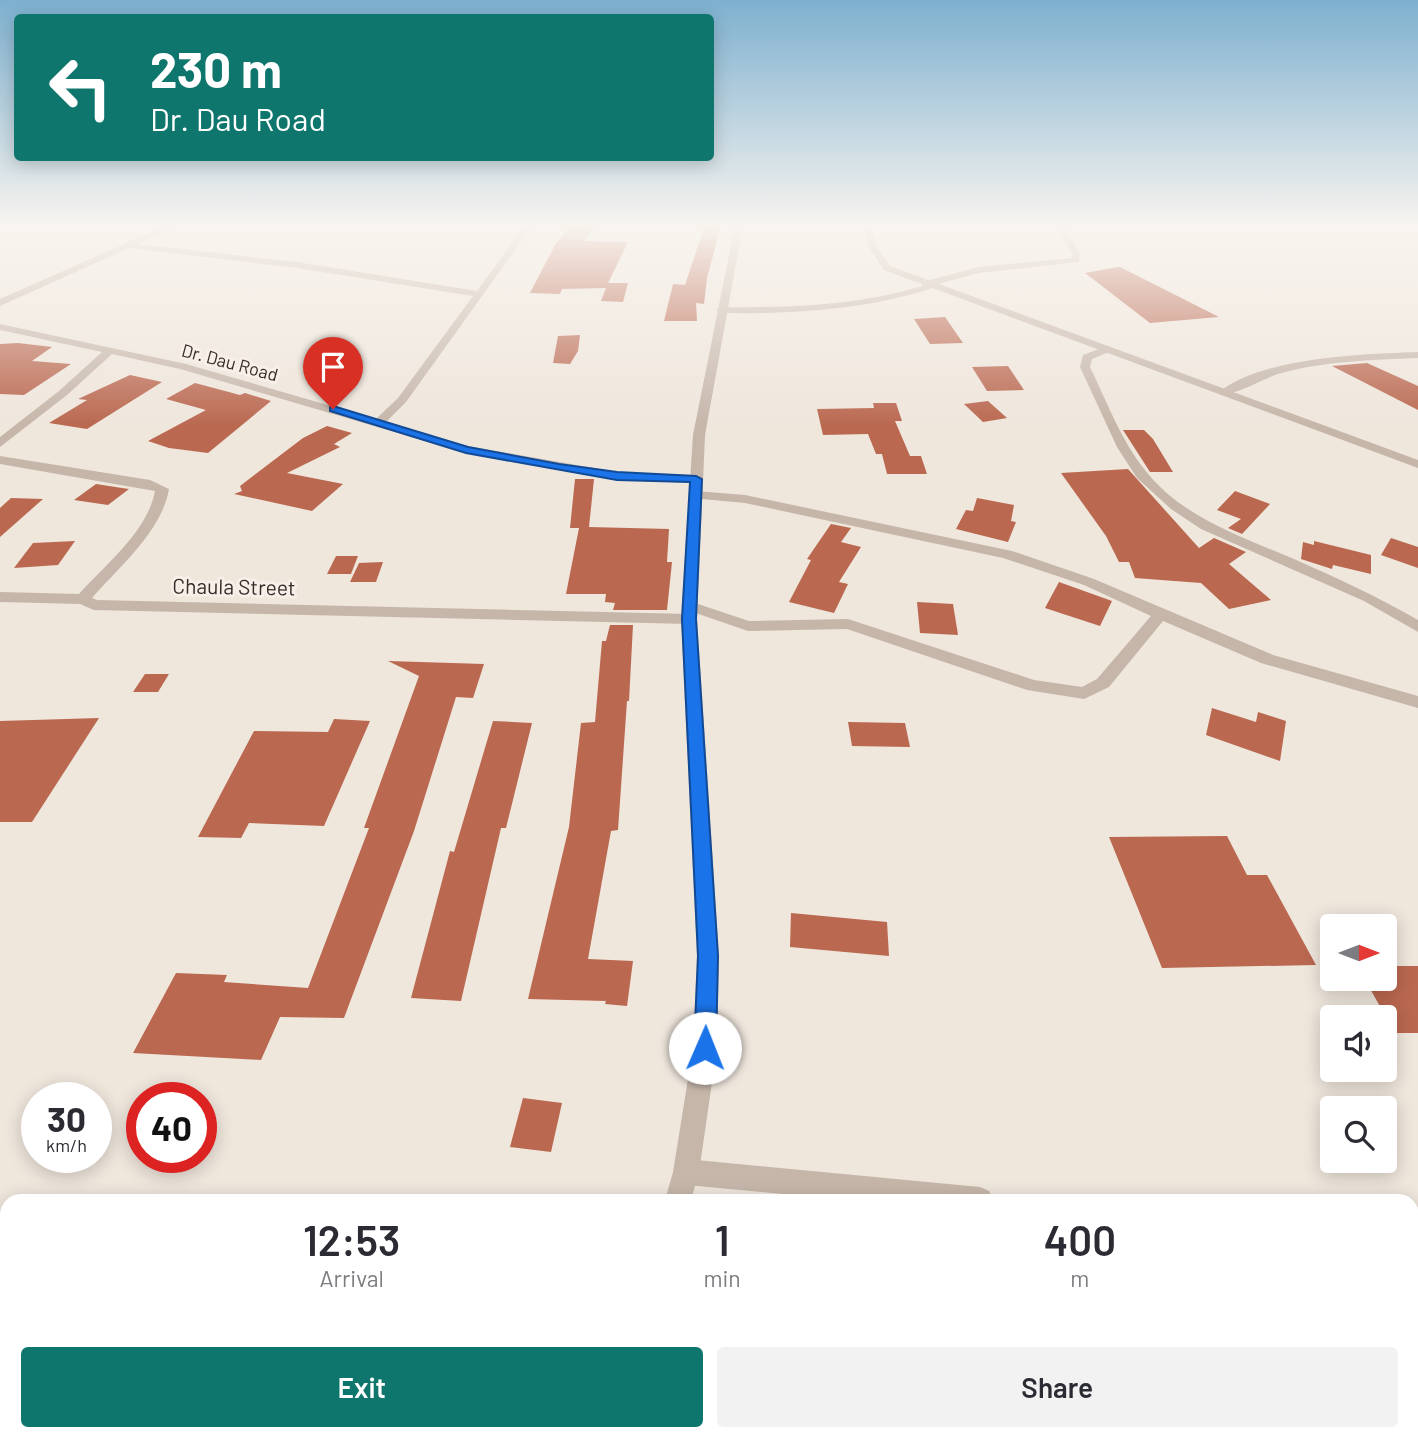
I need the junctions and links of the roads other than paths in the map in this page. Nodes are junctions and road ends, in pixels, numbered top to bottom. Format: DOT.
graph roads {
  1 [pos="23,292"];
  2 [pos="469,292"];
  3 [pos="725,292"];
  4 [pos="906,292"];
  5 [pos="948,292"];
  6 [pos="480,294"];
  7 [pos="0,303"];
  8 [pos="721,310"];
  9 [pos="0,327"];
  10 [pos="1107,348"];
  11 [pos="109,351"];
  12 [pos="1418,355"];
  13 [pos="1224,393"];
  14 [pos="379,422"];
  15 [pos="0,443"];
  16 [pos="0,460"];
  17 [pos="1418,464"];
  18 [pos="696,487"];
  19 [pos="0,597"];
  20 [pos="83,599"];
  21 [pos="689,613"];
  22 [pos="1161,614"];
  23 [pos="1418,627"];
  24 [pos="1418,702"];
  25 [pos="686,1172"];
  26 [pos="680,1194"];
  27 [pos="917,1194"];
  1 -- 7 [label="street"];
  2 -- 6 [label="street"];
  3 -- 8 [label="street"];
  4 -- 8 [label="street"];
  5 -- 10 [label="street"];
  6 -- 14 [label="street"];
  8 -- 18 [label="street"];
  9 -- 11 [label="street, Dr. Dau Road"];
  10 -- 13 [label="street"];
  10 -- 23 [label="street"];
  11 -- 14 [label="street, Dr. Dau Road"];
  11 -- 15 [label="street"];
  12 -- 13 [label="street"];
  13 -- 17 [label="street"];
  14 -- 18 [label="street, Dr. Dau Road"];
  16 -- 20 [label="street"];
  18 -- 21 [label="street"];
  18 -- 22 [label="street, Dr. Dau Road"];
  19 -- 20 [label="street, Chaula Street"];
  20 -- 21 [label="street, Chaula Street"];
  21 -- 22 [label="street, Chaula Street"];
  21 -- 25 [label="street"];
  22 -- 24 [label="street, Dr. Dau Road"];
  25 -- 26 [label="street"];
  25 -- 27 [label="street"];
}
